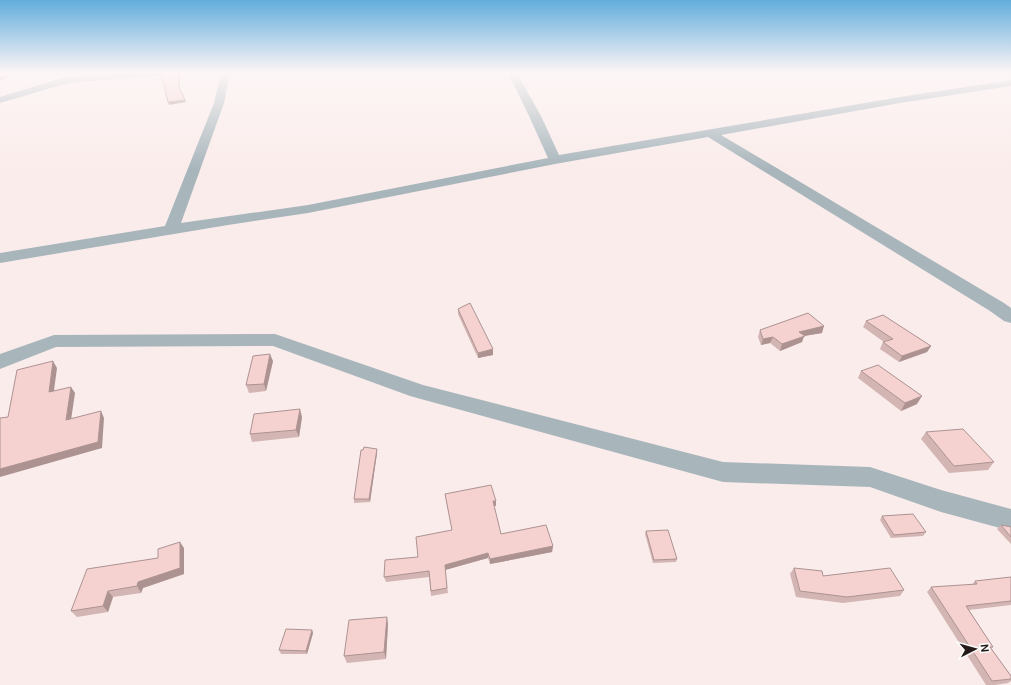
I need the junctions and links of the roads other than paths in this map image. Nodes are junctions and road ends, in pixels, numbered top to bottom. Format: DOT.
graph roads {
  1 [pos="218,105"];
  2 [pos="529,105"];
  3 [pos="871,105"];
  4 [pos="710,132"];
  5 [pos="555,160"];
  6 [pos="171,230"];
  7 [pos="0,258"];
  8 [pos="1011,317"];
  9 [pos="0,362"];
  10 [pos="1011,520"];
  1 -- 6 [label="street"];
  2 -- 5 [label="street"];
  3 -- 4 [label="street"];
  4 -- 5 [label="street"];
  4 -- 8 [label="street"];
  5 -- 6 [label="street"];
  6 -- 7 [label="street"];
  9 -- 10 [label="street"];
}
